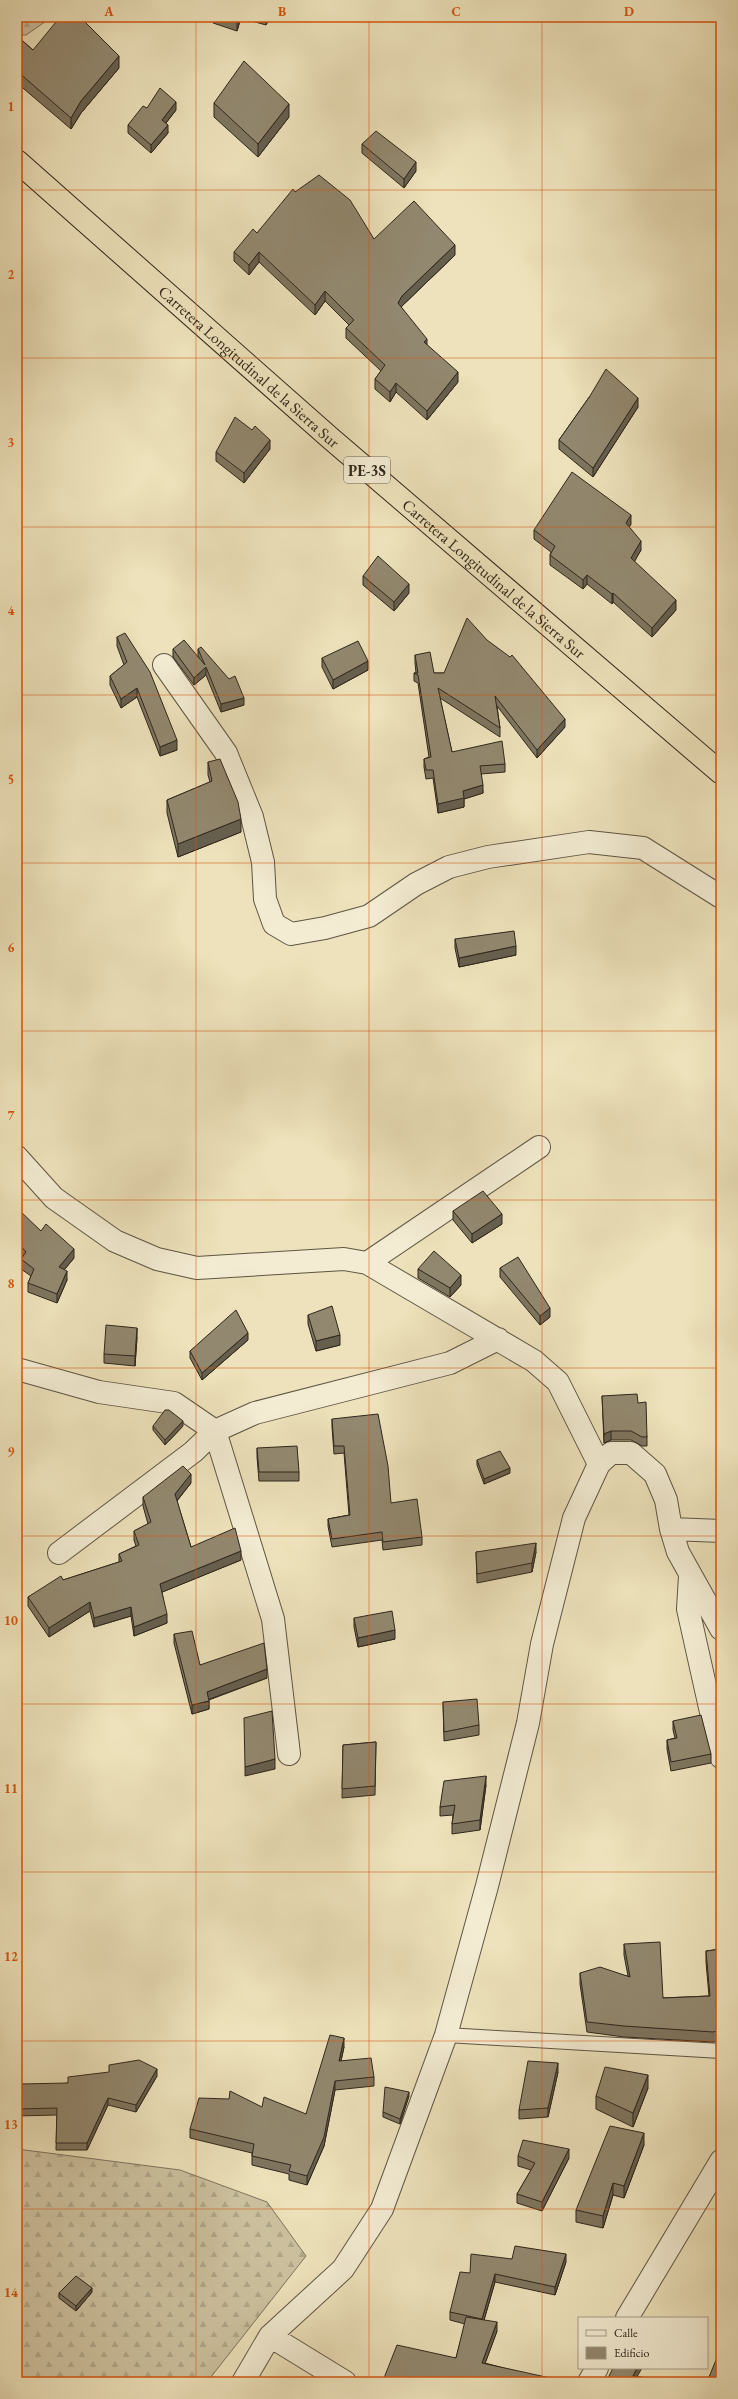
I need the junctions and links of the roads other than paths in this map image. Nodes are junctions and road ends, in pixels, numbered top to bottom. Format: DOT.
graph roads {
  1 [pos="17,161"];
  2 [pos="164,665"];
  3 [pos="721,773"];
  4 [pos="721,897"];
  5 [pos="539,1147"];
  6 [pos="17,1157"];
  7 [pos="367,1263"];
  8 [pos="498,1339"];
  9 [pos="17,1369"];
  10 [pos="215,1431"];
  11 [pos="599,1464"];
  12 [pos="671,1529"];
  13 [pos="721,1531"];
  14 [pos="59,1553"];
  15 [pos="690,1576"];
  16 [pos="721,1629"];
  17 [pos="289,1754"];
  18 [pos="721,1757"];
  19 [pos="446,2035"];
  20 [pos="721,2051"];
  21 [pos="721,2161"];
  22 [pos="628,2317"];
  23 [pos="270,2336"];
  24 [pos="596,2369"];
  25 [pos="243,2382"];
  26 [pos="345,2382"];
  27 [pos="589,2382"];
  1 -- 3 [label="highway, Carretera Longitudinal de la Sierra Sur / PE-3S"];
  2 -- 4 [label="street"];
  5 -- 7 [label="street"];
  6 -- 7 [label="street"];
  7 -- 8 [label="street"];
  8 -- 10 [label="street"];
  8 -- 11 [label="street"];
  9 -- 10 [label="street"];
  10 -- 14 [label="street"];
  10 -- 17 [label="street"];
  11 -- 12 [label="street"];
  11 -- 19 [label="street"];
  12 -- 13 [label="street"];
  12 -- 15 [label="street"];
  15 -- 16 [label="street"];
  15 -- 18 [label="street"];
  19 -- 20 [label="lane"];
  19 -- 23 [label="street"];
  21 -- 22 [label="street"];
  23 -- 25 [label="street"];
  23 -- 26 [label="street"];
  24 -- 27 [label="street"];
}
